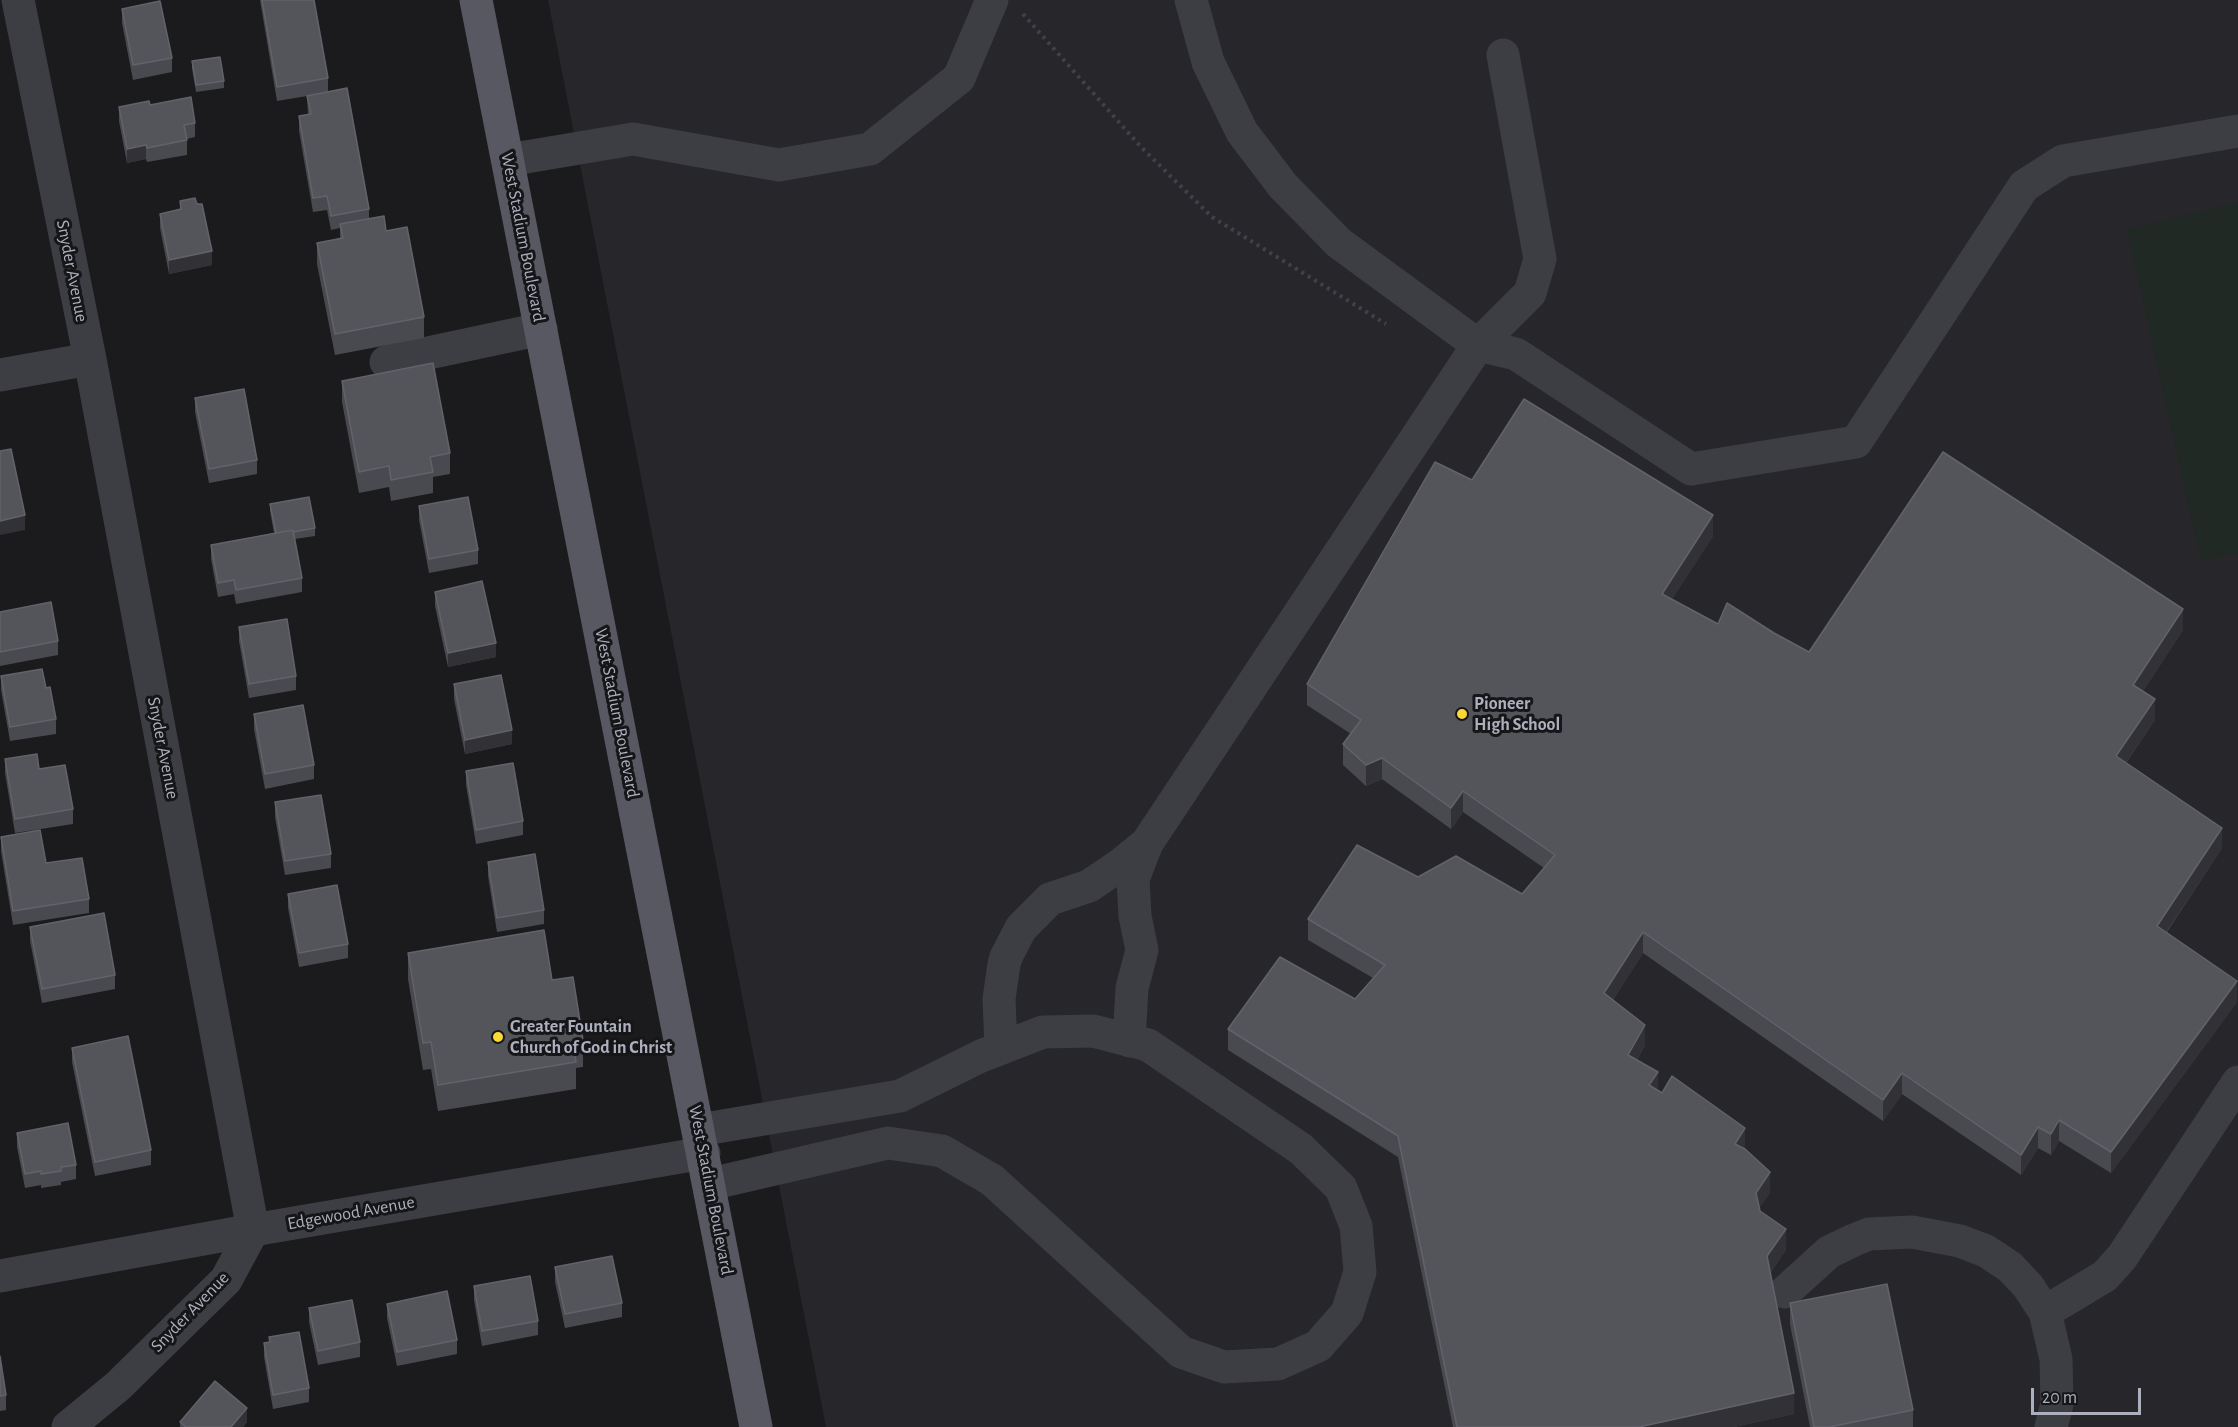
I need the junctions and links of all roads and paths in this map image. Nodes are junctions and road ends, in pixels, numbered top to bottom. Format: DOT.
graph roads {
  1 [pos="18,0"];
  2 [pos="476,0"];
  3 [pos="1191,0"];
  4 [pos="1005,4"];
  5 [pos="1503,56"];
  6 [pos="2238,131"];
  7 [pos="508,160"];
  8 [pos="541,329"];
  9 [pos="1394,329"];
  10 [pos="1478,345"];
  11 [pos="90,359"];
  12 [pos="386,362"];
  13 [pos="0,375"];
  14 [pos="1147,843"];
  15 [pos="1129,1041"];
  16 [pos="1001,1048"];
  17 [pos="2238,1082"];
  18 [pos="704,1156"];
  19 [pos="253,1230"];
  20 [pos="0,1276"];
  21 [pos="1785,1292"];
  22 [pos="2045,1312"];
  23 [pos="68,1427"];
  24 [pos="756,1427"];
  25 [pos="2051,1427"];
  1 -- 11 [label="street, Snyder Avenue"];
  2 -- 7 [label="main road, West Stadium Boulevard"];
  3 -- 10 [label="street"];
  4 -- 7 [label="street"];
  4 -- 9 [label="path"];
  5 -- 10 [label="street"];
  6 -- 10 [label="street"];
  7 -- 8 [label="main road, West Stadium Boulevard"];
  8 -- 12 [label="street"];
  8 -- 18 [label="main road, West Stadium Boulevard"];
  10 -- 14 [label="street"];
  11 -- 13 [label="street"];
  11 -- 19 [label="street, Snyder Avenue"];
  14 -- 15 [label="street"];
  14 -- 16 [label="street"];
  15 -- 16 [label="street"];
  15 -- 18 [label="street"];
  16 -- 18 [label="street"];
  17 -- 22 [label="street"];
  18 -- 19 [label="street, Edgewood Avenue"];
  18 -- 24 [label="main road, West Stadium Boulevard"];
  19 -- 20 [label="street, Edgewood Avenue"];
  19 -- 23 [label="street, Snyder Avenue"];
  21 -- 22 [label="street"];
  22 -- 25 [label="street"];
}
